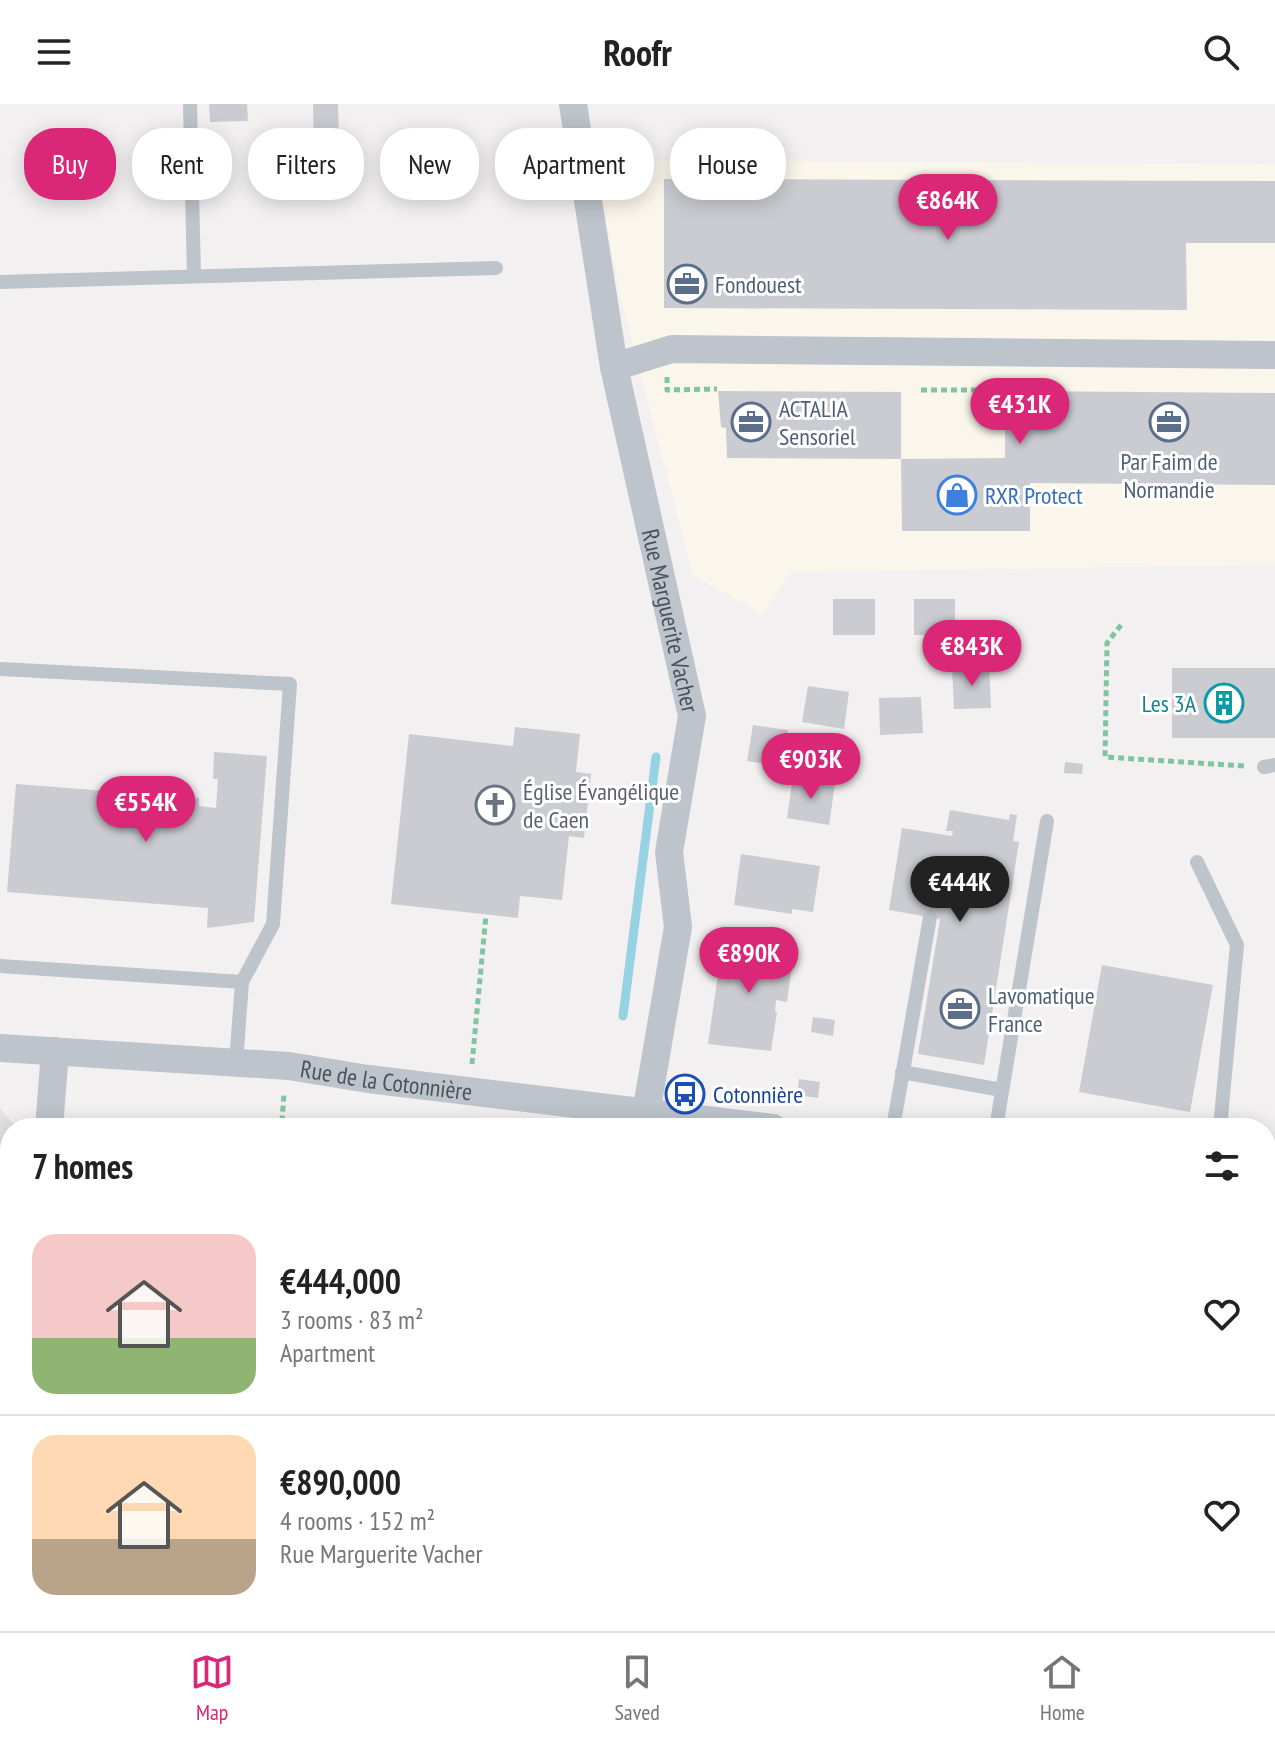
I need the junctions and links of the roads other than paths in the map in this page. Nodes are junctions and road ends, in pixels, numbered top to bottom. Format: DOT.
graph roads {
  1 [pos="190,104"];
  2 [pos="573,104"];
  3 [pos="496,268"];
  4 [pos="194,276"];
  5 [pos="0,282"];
  6 [pos="1275,355"];
  7 [pos="614,367"];
  8 [pos="0,669"];
  9 [pos="1047,821"];
  10 [pos="1197,862"];
  11 [pos="930,917"];
  12 [pos="0,966"];
  13 [pos="242,982"];
  14 [pos="0,1048"];
  15 [pos="55,1051"];
  16 [pos="236,1063"];
  17 [pos="902,1072"];
  18 [pos="1002,1090"];
  19 [pos="646,1113"];
  20 [pos="50,1118"];
  21 [pos="688,1118"];
  22 [pos="895,1118"];
  23 [pos="998,1118"];
  24 [pos="1221,1118"];
  1 -- 4 [label="lane"];
  2 -- 7 [label="street, Rue Marguerite Vacher"];
  3 -- 4 [label="lane"];
  4 -- 5 [label="lane"];
  6 -- 7 [label="street"];
  7 -- 19 [label="street, Rue Marguerite Vacher"];
  8 -- 13 [label="lane"];
  9 -- 18 [label="lane"];
  10 -- 24 [label="lane"];
  11 -- 17 [label="lane"];
  12 -- 13 [label="lane"];
  13 -- 16 [label="lane"];
  14 -- 15 [label="street, Rue de la Cotonnière"];
  15 -- 16 [label="street, Rue de la Cotonnière"];
  15 -- 20 [label="street"];
  16 -- 19 [label="street, Rue de la Cotonnière"];
  17 -- 18 [label="lane"];
  17 -- 22 [label="lane"];
  18 -- 23 [label="lane"];
  19 -- 21 [label="street, Rue de la Cotonnière"];
}
